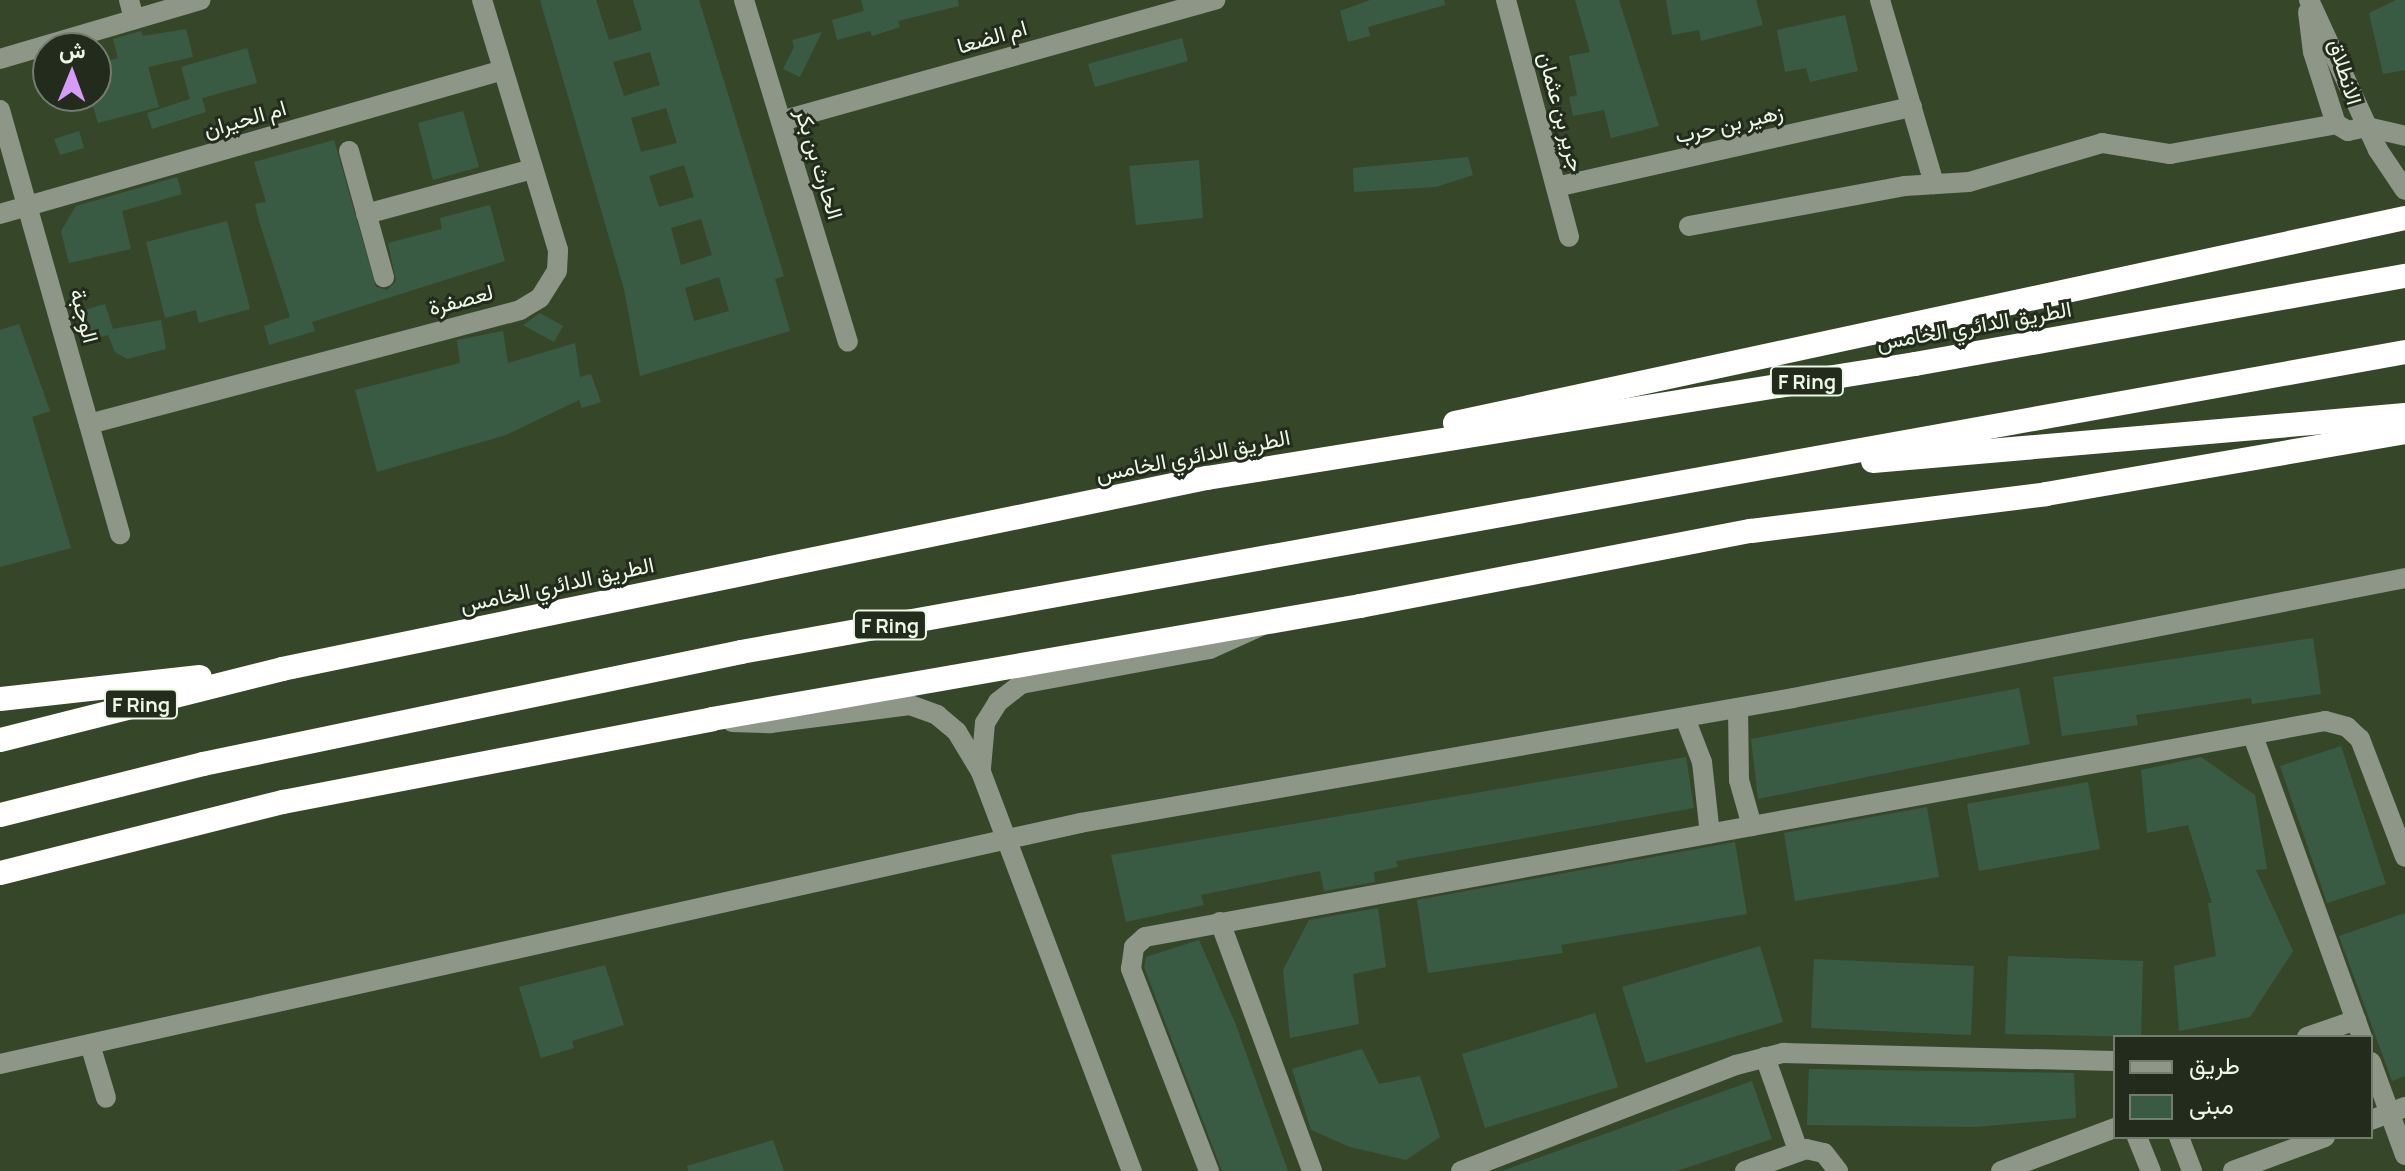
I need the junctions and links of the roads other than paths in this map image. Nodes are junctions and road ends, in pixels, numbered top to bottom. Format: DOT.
graph roads {
  1 [pos="201,0"];
  2 [pos="482,0"];
  3 [pos="744,0"];
  4 [pos="1215,0"];
  5 [pos="1506,0"];
  6 [pos="1880,0"];
  7 [pos="2309,0"];
  8 [pos="132,10"];
  9 [pos="0,59"];
  10 [pos="503,70"];
  11 [pos="1912,107"];
  12 [pos="0,110"];
  13 [pos="781,121"];
  14 [pos="2336,124"];
  15 [pos="2367,127"];
  16 [pos="2405,136"];
  17 [pos="349,151"];
  18 [pos="533,169"];
  19 [pos="1934,184"];
  20 [pos="1556,187"];
  21 [pos="2405,190"];
  22 [pos="29,205"];
  23 [pos="0,214"];
  24 [pos="366,214"];
  25 [pos="2405,218"];
  26 [pos="1689,226"];
  27 [pos="1569,237"];
  28 [pos="2405,276"];
  29 [pos="384,277"];
  30 [pos="848,342"];
  31 [pos="2405,352"];
  32 [pos="2405,415"];
  33 [pos="89,424"];
  34 [pos="2405,432"];
  35 [pos="1786,465"];
  36 [pos="1207,478"];
  37 [pos="120,534"];
  38 [pos="2405,578"];
  39 [pos="1269,620"];
  40 [pos="282,669"];
  41 [pos="0,699"];
  42 [pos="1738,708"];
  43 [pos="1685,718"];
  44 [pos="712,719"];
  45 [pos="2253,736"];
  46 [pos="0,740"];
  47 [pos="981,772"];
  48 [pos="0,815"];
  49 [pos="1752,826"];
  50 [pos="1710,834"];
  51 [pos="1007,839"];
  52 [pos="2405,857"];
  53 [pos="0,873"];
  54 [pos="1220,922"];
  55 [pos="2359,1028"];
  56 [pos="2319,1035"];
  57 [pos="90,1044"];
  58 [pos="1765,1057"];
  59 [pos="2113,1061"];
  60 [pos="0,1064"];
  61 [pos="2373,1068"];
  62 [pos="106,1098"];
  63 [pos="2389,1113"];
  64 [pos="2113,1129"];
  65 [pos="2138,1139"];
  66 [pos="2180,1139"];
  67 [pos="2320,1139"];
  68 [pos="1798,1150"];
  69 [pos="2405,1155"];
  70 [pos="1132,1171"];
  71 [pos="1209,1171"];
  72 [pos="1312,1171"];
  73 [pos="1461,1171"];
  74 [pos="1745,1171"];
  75 [pos="1838,1171"];
  76 [pos="2001,1171"];
  77 [pos="2151,1171"];
  78 [pos="2192,1171"];
  79 [pos="2233,1171"];
  1 -- 8 [label="street"];
  2 -- 10 [label="street, لعصفرة"];
  3 -- 13 [label="street, الحارث بن بكر"];
  4 -- 13 [label="street, ام الضعا"];
  5 -- 20 [label="street, جرير بن عثمان"];
  6 -- 11 [label="street"];
  7 -- 14 [label="street, الانطلاق"];
  7 -- 15 [label="street, الانطلاق"];
  8 -- 9 [label="street"];
  10 -- 18 [label="street, لعصفرة"];
  10 -- 22 [label="street, ام الحيران"];
  11 -- 19 [label="street"];
  11 -- 20 [label="street, زهير بن حرب"];
  12 -- 22 [label="street, الوجبة"];
  13 -- 30 [label="street, الحارث بن بكر"];
  14 -- 15 [label="street, الانطلاق"];
  14 -- 19 [label="street"];
  15 -- 16 [label="street"];
  15 -- 21 [label="street, الانطلاق"];
  17 -- 24 [label="street"];
  18 -- 24 [label="street"];
  18 -- 33 [label="street, لعصفرة"];
  19 -- 26 [label="street"];
  20 -- 27 [label="street, جرير بن عثمان"];
  22 -- 23 [label="street, ام الحيران"];
  22 -- 33 [label="street, الوجبة"];
  24 -- 29 [label="street"];
  25 -- 36 [label="highway"];
  28 -- 36 [label="highway, الطريق الدائري الخامس / F Ring"];
  31 -- 35 [label="highway, F Ring"];
  32 -- 35 [label="highway"];
  33 -- 37 [label="street, الوجبة"];
  34 -- 39 [label="highway"];
  35 -- 48 [label="highway, F Ring"];
  36 -- 40 [label="highway, الطريق الدائري الخامس / F Ring"];
  38 -- 42 [label="street"];
  39 -- 44 [label="highway"];
  39 -- 47 [label="street"];
  40 -- 41 [label="highway"];
  40 -- 46 [label="highway, الطريق الدائري الخامس / F Ring"];
  42 -- 43 [label="street"];
  42 -- 49 [label="street"];
  43 -- 50 [label="street"];
  43 -- 51 [label="street"];
  44 -- 47 [label="street"];
  44 -- 53 [label="highway"];
  45 -- 49 [label="street"];
  45 -- 52 [label="street"];
  45 -- 55 [label="street"];
  47 -- 51 [label="street"];
  49 -- 50 [label="street"];
  50 -- 54 [label="street"];
  51 -- 57 [label="street"];
  51 -- 70 [label="street"];
  54 -- 71 [label="street"];
  54 -- 72 [label="street"];
  55 -- 56 [label="street"];
  57 -- 60 [label="street"];
  57 -- 62 [label="street"];
  58 -- 59 [label="street"];
  58 -- 68 [label="street"];
  58 -- 73 [label="street"];
  61 -- 63 [label="street"];
  63 -- 69 [label="street"];
  64 -- 76 [label="street"];
  65 -- 77 [label="street"];
  66 -- 78 [label="street"];
  67 -- 79 [label="street"];
  68 -- 74 [label="street"];
  68 -- 75 [label="street"];
}
